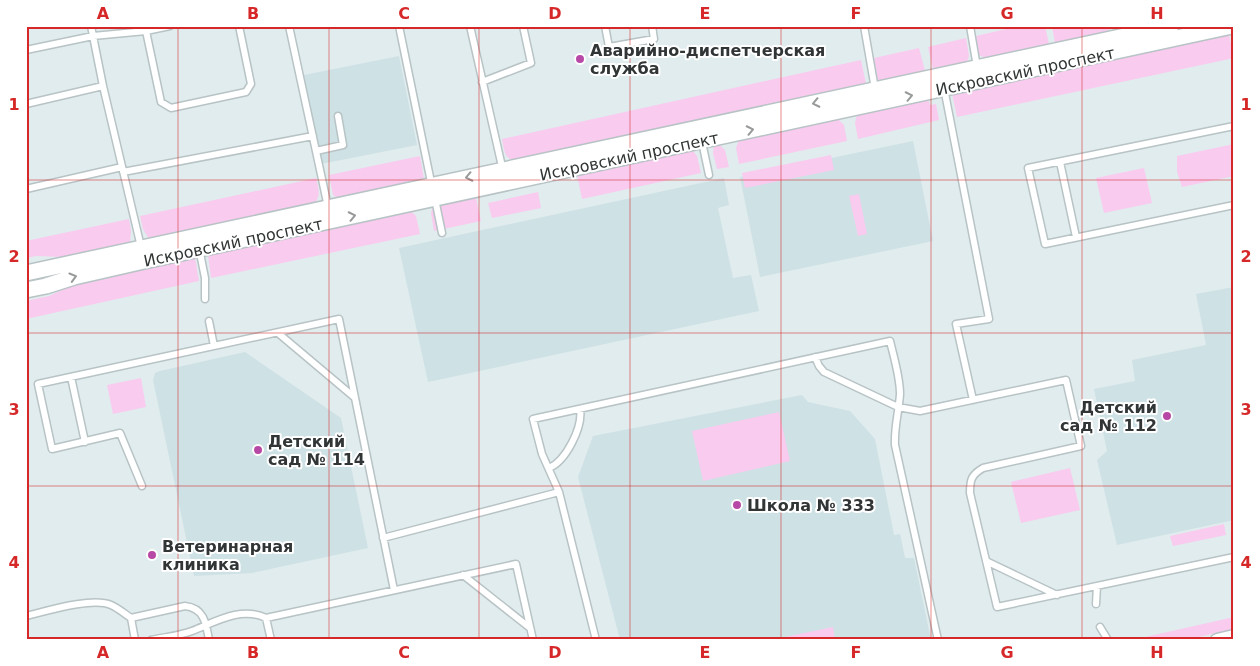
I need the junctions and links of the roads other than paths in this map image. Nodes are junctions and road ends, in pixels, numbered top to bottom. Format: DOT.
graph roads {
  1 [pos="91,26"];
  2 [pos="170,26"];
  3 [pos="239,26"];
  4 [pos="289,26"];
  5 [pos="399,26"];
  6 [pos="470,26"];
  7 [pos="523,26"];
  8 [pos="604,26"];
  9 [pos="652,26"];
  10 [pos="864,26"];
  11 [pos="970,26"];
  12 [pos="1171,26"];
  13 [pos="1232,26"];
  14 [pos="146,31"];
  15 [pos="93,36"];
  16 [pos="1125,37"];
  17 [pos="26,50"];
  18 [pos="979,74"];
  19 [pos="482,82"];
  20 [pos="103,86"];
  21 [pos="944,88"];
  22 [pos="877,96"];
  23 [pos="26,104"];
  24 [pos="338,116"];
  25 [pos="1234,126"];
  26 [pos="725,129"];
  27 [pos="313,136"];
  28 [pos="702,140"];
  29 [pos="316,150"];
  30 [pos="1060,162"];
  31 [pos="122,170"];
  32 [pos="504,176"];
  33 [pos="710,176"];
  34 [pos="26,189"];
  35 [pos="433,191"];
  36 [pos="1234,205"];
  37 [pos="328,207"];
  38 [pos="442,233"];
  39 [pos="1076,238"];
  40 [pos="198,243"];
  41 [pos="142,255"];
  42 [pos="26,273"];
  43 [pos="26,290"];
  44 [pos="205,299"];
  45 [pos="209,321"];
  46 [pos="278,333"];
  47 [pos="214,346"];
  48 [pos="815,357"];
  49 [pos="71,377"];
  50 [pos="354,397"];
  51 [pos="973,400"];
  52 [pos="898,407"];
  53 [pos="580,409"];
  54 [pos="85,442"];
  55 [pos="549,468"];
  56 [pos="142,486"];
  57 [pos="559,492"];
  58 [pos="383,538"];
  59 [pos="1234,557"];
  60 [pos="986,561"];
  61 [pos="462,575"];
  62 [pos="1097,586"];
  63 [pos="394,590"];
  64 [pos="1057,594"];
  65 [pos="1096,604"];
  66 [pos="26,616"];
  67 [pos="131,618"];
  68 [pos="266,618"];
  69 [pos="206,624"];
  70 [pos="1100,627"];
  71 [pos="530,628"];
  72 [pos="1234,636"];
  73 [pos="135,640"];
  74 [pos="151,640"];
  75 [pos="209,640"];
  76 [pos="271,640"];
  77 [pos="533,640"];
  78 [pos="596,640"];
  79 [pos="938,640"];
  80 [pos="1108,640"];
  81 [pos="1217,640"];
  1 -- 15 [label="lane"];
  2 -- 14 [label="lane"];
  3 -- 14 [label="lane"];
  4 -- 27 [label="lane"];
  5 -- 35 [label="lane"];
  6 -- 19 [label="lane"];
  7 -- 19 [label="lane"];
  8 -- 9 [label="lane"];
  10 -- 22 [label="lane"];
  11 -- 18 [label="lane"];
  12 -- 16 [label="street, Искровский проспект"];
  13 -- 16 [label="street, Искровский проспект"];
  14 -- 15 [label="lane"];
  15 -- 17 [label="lane"];
  15 -- 20 [label="lane"];
  16 -- 18 [label="street, Искровский проспект"];
  18 -- 21 [label="street, Искровский проспект"];
  18 -- 22 [label="street, Искровский проспект"];
  19 -- 32 [label="lane"];
  20 -- 23 [label="lane"];
  20 -- 31 [label="lane"];
  22 -- 21 [label="street, Искровский проспект, one-way"];
  21 -- 51 [label="lane"];
  22 -- 26 [label="street, Искровский проспект"];
  24 -- 29 [label="lane"];
  25 -- 30 [label="lane"];
  26 -- 28 [label="street, Искровский проспект"];
  26 -- 32 [label="street, Искровский проспект"];
  27 -- 29 [label="lane"];
  27 -- 31 [label="lane"];
  28 -- 32 [label="street, Искровский проспект"];
  28 -- 33 [label="lane"];
  29 -- 37 [label="lane"];
  30 -- 39 [label="lane"];
  30 -- 39 [label="lane"];
  31 -- 34 [label="lane"];
  31 -- 41 [label="lane"];
  32 -- 35 [label="street, Искровский проспект"];
  35 -- 37 [label="street, Искровский проспект"];
  35 -- 38 [label="lane"];
  40 -- 35 [label="street, Искровский проспект, one-way"];
  36 -- 39 [label="lane"];
  37 -- 40 [label="street, Искровский проспект"];
  40 -- 41 [label="street, Искровский проспект"];
  40 -- 44 [label="lane"];
  41 -- 42 [label="street, Искровский проспект"];
  43 -- 41 [label="street, Искровский проспект, one-way"];
  45 -- 47 [label="lane"];
  46 -- 47 [label="lane"];
  46 -- 50 [label="lane"];
  46 -- 50 [label="lane"];
  47 -- 49 [label="lane"];
  48 -- 52 [label="lane"];
  48 -- 52 [label="lane"];
  48 -- 53 [label="lane"];
  49 -- 54 [label="lane"];
  49 -- 54 [label="lane"];
  50 -- 58 [label="lane"];
  51 -- 52 [label="lane"];
  51 -- 60 [label="lane"];
  52 -- 79 [label="lane"];
  53 -- 55 [label="lane"];
  53 -- 55 [label="lane"];
  54 -- 56 [label="lane"];
  55 -- 57 [label="lane"];
  57 -- 58 [label="lane"];
  57 -- 78 [label="lane"];
  58 -- 63 [label="lane"];
  59 -- 62 [label="lane"];
  60 -- 64 [label="lane"];
  60 -- 64 [label="lane"];
  61 -- 63 [label="lane"];
  61 -- 71 [label="lane"];
  61 -- 71 [label="lane"];
  62 -- 64 [label="lane"];
  62 -- 65 [label="lane"];
  63 -- 68 [label="lane"];
  66 -- 67 [label="lane"];
  67 -- 69 [label="lane"];
  67 -- 73 [label="lane"];
  68 -- 69 [label="lane"];
  68 -- 76 [label="lane"];
  69 -- 74 [label="lane"];
  69 -- 75 [label="lane"];
  70 -- 80 [label="lane"];
  71 -- 77 [label="lane"];
  72 -- 81 [label="street"];
}
